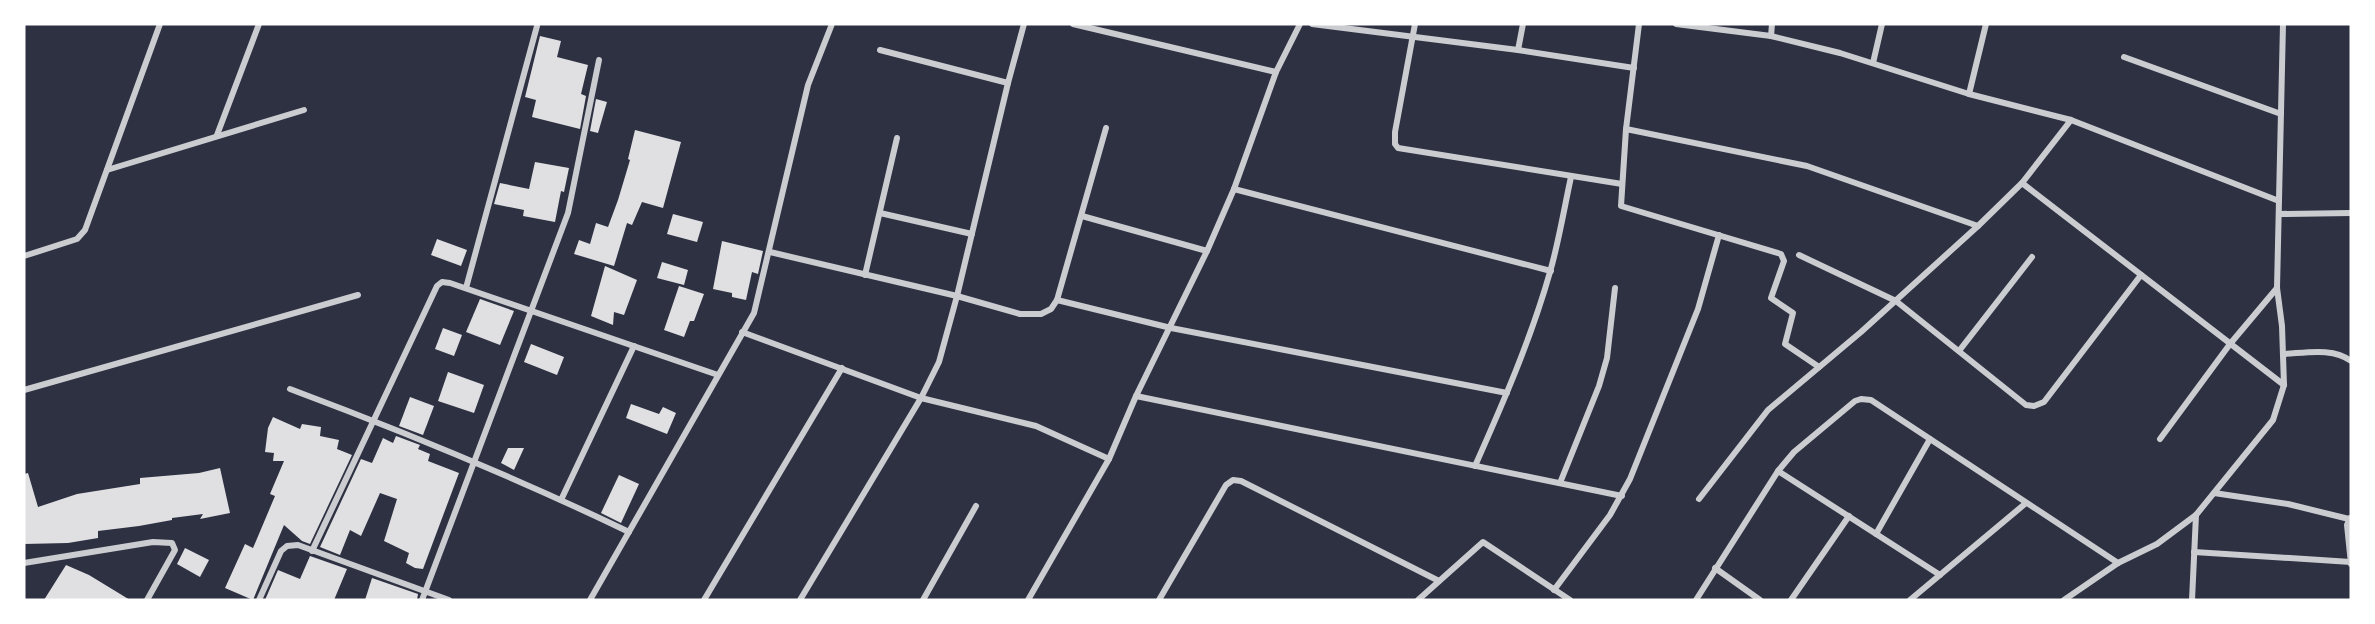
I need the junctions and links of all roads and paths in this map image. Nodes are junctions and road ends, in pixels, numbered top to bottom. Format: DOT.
graph roads {
  1 [pos="160,24"];
  2 [pos="258,24"];
  3 [pos="832,24"];
  4 [pos="1024,24"];
  5 [pos="1073,24"];
  6 [pos="1300,24"];
  7 [pos="1312,24"];
  8 [pos="1415,24"];
  9 [pos="1523,24"];
  10 [pos="1639,24"];
  11 [pos="1676,24"];
  12 [pos="1772,24"];
  13 [pos="1882,24"];
  14 [pos="1986,24"];
  15 [pos="2283,24"];
  16 [pos="537,26"];
  17 [pos="1770,36"];
  18 [pos="1412,37"];
  19 [pos="880,50"];
  20 [pos="1518,50"];
  21 [pos="2124,57"];
  22 [pos="599,60"];
  23 [pos="1874,63"];
  24 [pos="1634,68"];
  25 [pos="1276,72"];
  26 [pos="1008,83"];
  27 [pos="1969,94"];
  28 [pos="304,110"];
  29 [pos="2281,114"];
  30 [pos="2071,120"];
  31 [pos="1106,128"];
  32 [pos="1626,129"];
  33 [pos="217,135"];
  34 [pos="897,138"];
  35 [pos="106,170"];
  36 [pos="1571,177"];
  37 [pos="2022,183"];
  38 [pos="1622,184"];
  39 [pos="1234,189"];
  40 [pos="2279,201"];
  41 [pos="880,213"];
  42 [pos="2351,213"];
  43 [pos="2279,214"];
  44 [pos="1082,216"];
  45 [pos="1978,226"];
  46 [pos="972,234"];
  47 [pos="1719,235"];
  48 [pos="1207,250"];
  49 [pos="770,252"];
  50 [pos="1798,255"];
  51 [pos="24,256"];
  52 [pos="2032,257"];
  53 [pos="1551,271"];
  54 [pos="865,275"];
  55 [pos="2141,275"];
  56 [pos="466,288"];
  57 [pos="1615,288"];
  58 [pos="2277,288"];
  59 [pos="358,295"];
  60 [pos="957,296"];
  61 [pos="1057,300"];
  62 [pos="1896,301"];
  63 [pos="531,311"];
  64 [pos="1171,328"];
  65 [pos="742,332"];
  66 [pos="2230,344"];
  67 [pos="634,346"];
  68 [pos="1959,351"];
  69 [pos="2283,354"];
  70 [pos="2351,361"];
  71 [pos="1819,367"];
  72 [pos="842,368"];
  73 [pos="718,375"];
  74 [pos="2284,385"];
  75 [pos="290,389"];
  76 [pos="24,390"];
  77 [pos="1507,393"];
  78 [pos="1136,396"];
  79 [pos="921,398"];
  80 [pos="375,421"];
  81 [pos="1930,439"];
  82 [pos="2160,440"];
  83 [pos="1109,459"];
  84 [pos="475,463"];
  85 [pos="1475,466"];
  86 [pos="1778,471"];
  87 [pos="1560,483"];
  88 [pos="2214,493"];
  89 [pos="1622,496"];
  90 [pos="1699,499"];
  91 [pos="561,500"];
  92 [pos="2026,503"];
  93 [pos="976,506"];
  94 [pos="2196,515"];
  95 [pos="1849,516"];
  96 [pos="2350,518"];
  97 [pos="629,532"];
  98 [pos="1876,534"];
  99 [pos="312,551"];
  100 [pos="2194,552"];
  101 [pos="24,563"];
  102 [pos="2118,563"];
  103 [pos="2351,563"];
  104 [pos="1715,568"];
  105 [pos="1940,575"];
  106 [pos="1439,581"];
  107 [pos="425,590"];
  108 [pos="1554,590"];
  109 [pos="147,600"];
  110 [pos="259,600"];
  111 [pos="422,600"];
  112 [pos="449,600"];
  113 [pos="590,600"];
  114 [pos="704,600"];
  115 [pos="800,600"];
  116 [pos="923,600"];
  117 [pos="1028,600"];
  118 [pos="1160,600"];
  119 [pos="1418,600"];
  120 [pos="1570,600"];
  121 [pos="1696,600"];
  122 [pos="1760,600"];
  123 [pos="1791,600"];
  124 [pos="1910,600"];
  125 [pos="2064,600"];
  126 [pos="2192,600"];
  1 -- 35 [label="street"];
  2 -- 33 [label="street"];
  3 -- 49 [label="street"];
  4 -- 26 [label="street"];
  5 -- 25 [label="street"];
  6 -- 25 [label="street"];
  7 -- 18 [label="street"];
  8 -- 18 [label="street"];
  9 -- 20 [label="street"];
  10 -- 24 [label="street"];
  11 -- 17 [label="street"];
  12 -- 17 [label="street"];
  13 -- 23 [label="street"];
  14 -- 27 [label="street"];
  15 -- 29 [label="street"];
  16 -- 56 [label="street"];
  17 -- 23 [label="street"];
  18 -- 20 [label="street"];
  18 -- 36 [label="street"];
  19 -- 26 [label="street"];
  20 -- 24 [label="street"];
  21 -- 29 [label="street"];
  22 -- 63 [label="street"];
  23 -- 27 [label="street"];
  24 -- 32 [label="street"];
  25 -- 39 [label="street"];
  26 -- 46 [label="street"];
  27 -- 30 [label="street"];
  28 -- 33 [label="street"];
  29 -- 40 [label="street"];
  30 -- 37 [label="street"];
  30 -- 40 [label="street"];
  31 -- 44 [label="street"];
  32 -- 38 [label="street"];
  32 -- 45 [label="street"];
  33 -- 35 [label="street"];
  34 -- 41 [label="street"];
  35 -- 51 [label="street"];
  36 -- 38 [label="street"];
  36 -- 53 [label="street"];
  37 -- 45 [label="street"];
  37 -- 55 [label="street"];
  38 -- 47 [label="street"];
  39 -- 48 [label="street"];
  39 -- 53 [label="street"];
  40 -- 43 [label="street"];
  41 -- 46 [label="street"];
  41 -- 54 [label="street"];
  42 -- 43 [label="street"];
  43 -- 58 [label="street"];
  44 -- 48 [label="street"];
  44 -- 61 [label="street"];
  45 -- 62 [label="street"];
  46 -- 60 [label="street"];
  47 -- 71 [label="street"];
  47 -- 89 [label="street"];
  48 -- 64 [label="street"];
  49 -- 54 [label="street"];
  49 -- 65 [label="street"];
  50 -- 62 [label="street"];
  52 -- 68 [label="street"];
  53 -- 77 [label="street"];
  54 -- 60 [label="street"];
  55 -- 66 [label="street"];
  55 -- 68 [label="street"];
  56 -- 63 [label="street"];
  56 -- 80 [label="street"];
  57 -- 87 [label="street"];
  58 -- 66 [label="street"];
  58 -- 69 [label="street"];
  59 -- 76 [label="street"];
  60 -- 61 [label="street"];
  60 -- 79 [label="street"];
  61 -- 64 [label="street"];
  62 -- 68 [label="street"];
  62 -- 71 [label="street"];
  63 -- 67 [label="street"];
  63 -- 84 [label="street"];
  64 -- 77 [label="street"];
  64 -- 78 [label="street"];
  65 -- 72 [label="street"];
  65 -- 73 [label="street"];
  66 -- 74 [label="street"];
  66 -- 82 [label="street"];
  67 -- 73 [label="street"];
  67 -- 91 [label="street"];
  69 -- 70 [label="street"];
  69 -- 74 [label="street"];
  71 -- 90 [label="street"];
  72 -- 79 [label="street"];
  72 -- 114 [label="street"];
  73 -- 97 [label="street"];
  74 -- 88 [label="street"];
  75 -- 80 [label="street"];
  77 -- 85 [label="street"];
  78 -- 83 [label="street"];
  78 -- 85 [label="street"];
  79 -- 83 [label="street"];
  79 -- 115 [label="street"];
  80 -- 84 [label="street"];
  80 -- 99 [label="street"];
  81 -- 86 [label="street"];
  81 -- 92 [label="street"];
  81 -- 98 [label="street"];
  83 -- 117 [label="street"];
  84 -- 91 [label="street"];
  84 -- 107 [label="street"];
  85 -- 87 [label="street"];
  86 -- 95 [label="street"];
  86 -- 104 [label="street"];
  87 -- 89 [label="street"];
  88 -- 94 [label="street"];
  88 -- 96 [label="street"];
  89 -- 108 [label="street"];
  91 -- 97 [label="street"];
  92 -- 102 [label="street"];
  92 -- 105 [label="street"];
  93 -- 116 [label="street"];
  94 -- 100 [label="street"];
  94 -- 102 [label="street"];
  95 -- 98 [label="street"];
  95 -- 123 [label="street"];
  96 -- 103 [label="street"];
  97 -- 113 [label="street"];
  98 -- 105 [label="street"];
  99 -- 107 [label="street"];
  99 -- 110 [label="street"];
  100 -- 103 [label="street"];
  100 -- 126 [label="street"];
  101 -- 109 [label="street"];
  102 -- 125 [label="street"];
  104 -- 121 [label="street"];
  104 -- 122 [label="street"];
  105 -- 124 [label="street"];
  106 -- 108 [label="street"];
  106 -- 118 [label="street"];
  106 -- 119 [label="street"];
  107 -- 111 [label="street"];
  107 -- 112 [label="street"];
  108 -- 120 [label="street"];
}
